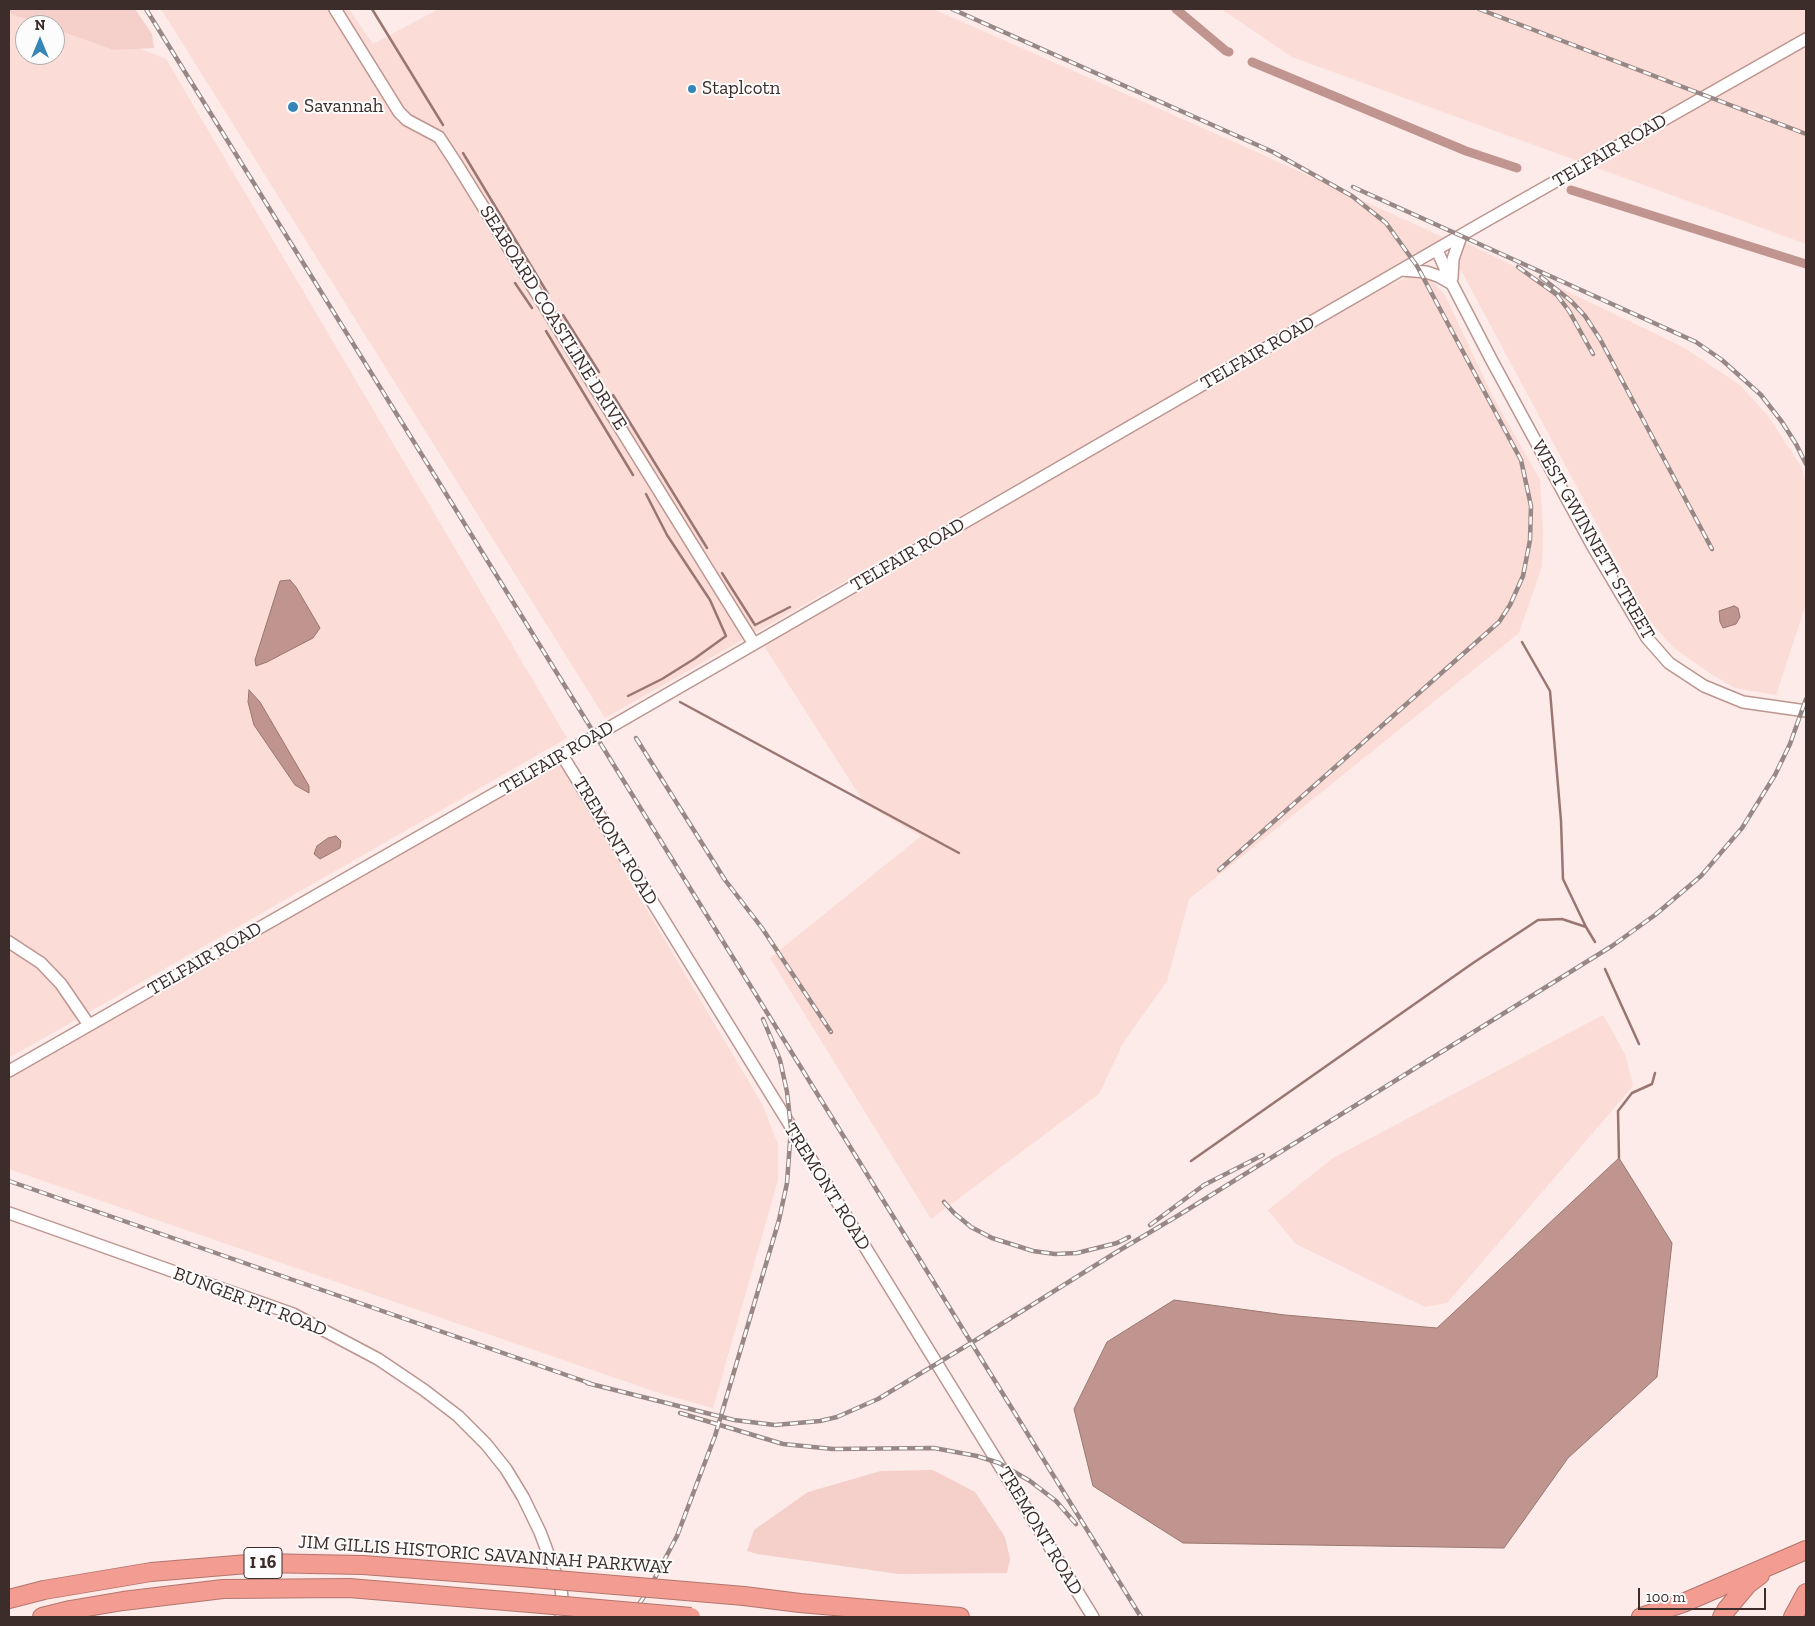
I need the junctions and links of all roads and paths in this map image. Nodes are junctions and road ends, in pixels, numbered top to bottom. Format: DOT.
graph roads {
  1 [pos="336,9"];
  2 [pos="1806,39"];
  3 [pos="1461,236"];
  4 [pos="1434,252"];
  5 [pos="1401,270"];
  6 [pos="1452,284"];
  7 [pos="754,644"];
  8 [pos="1806,711"];
  9 [pos="562,755"];
  10 [pos="9,942"];
  11 [pos="89,1025"];
  12 [pos="9,1071"];
  13 [pos="9,1213"];
  14 [pos="1806,1550"];
  15 [pos="1776,1563"];
  16 [pos="1806,1593"];
  17 [pos="9,1599"];
  18 [pos="42,1617"];
  19 [pos="561,1617"];
  20 [pos="691,1617"];
  21 [pos="960,1617"];
  22 [pos="1093,1617"];
  23 [pos="1641,1617"];
  24 [pos="1722,1617"];
  25 [pos="1793,1617"];
  1 -- 7 [label="street, SEABOARD COASTLINE DRIVE"];
  2 -- 3 [label="street, TELFAIR ROAD"];
  3 -- 4 [label="street, TELFAIR ROAD"];
  3 -- 6 [label="street"];
  4 -- 5 [label="street, TELFAIR ROAD"];
  4 -- 6 [label="street, WEST GWINNETT STREET"];
  5 -- 6 [label="street"];
  5 -- 7 [label="street, TELFAIR ROAD"];
  6 -- 8 [label="street, WEST GWINNETT STREET"];
  7 -- 9 [label="street, TELFAIR ROAD"];
  9 -- 11 [label="street, TELFAIR ROAD"];
  9 -- 22 [label="street, TREMONT ROAD"];
  10 -- 11 [label="street"];
  11 -- 12 [label="street, TELFAIR ROAD"];
  13 -- 19 [label="street, BUNGER PIT ROAD"];
  14 -- 15 [label="highway"];
  15 -- 23 [label="highway"];
  15 -- 24 [label="highway"];
  16 -- 25 [label="highway"];
  17 -- 21 [label="highway, JIM GILLIS HISTORIC SAVANNAH PARKWAY / I 16, bridge"];
  18 -- 20 [label="highway, I 16, bridge"];
}
